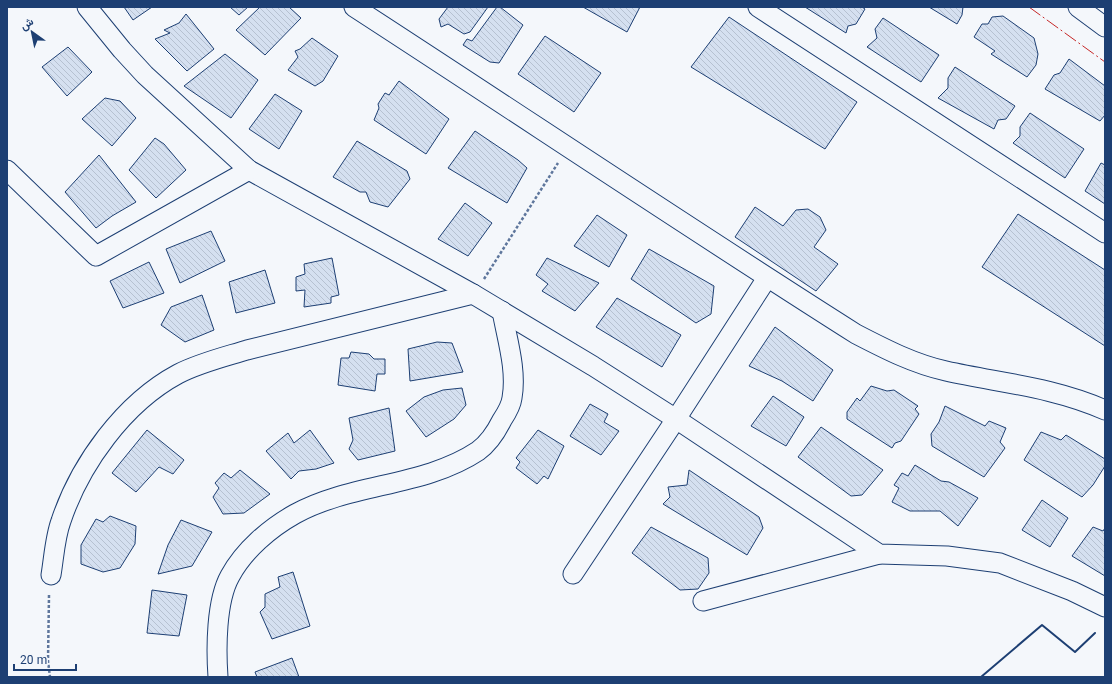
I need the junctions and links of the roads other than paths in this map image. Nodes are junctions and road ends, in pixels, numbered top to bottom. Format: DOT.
graph roads {
  1 [pos="88,7"];
  2 [pos="354,7"];
  3 [pos="758,7"];
  4 [pos="1078,7"];
  5 [pos="1105,26"];
  6 [pos="7,170"];
  7 [pos="249,170"];
  8 [pos="1105,233"];
  9 [pos="767,278"];
  10 [pos="473,294"];
  11 [pos="502,311"];
  12 [pos="1105,410"];
  13 [pos="676,419"];
  14 [pos="879,554"];
  15 [pos="573,574"];
  16 [pos="51,575"];
  17 [pos="703,601"];
  18 [pos="1105,607"];
  19 [pos="218,677"];
  1 -- 7 [label="street"];
  2 -- 9 [label="street"];
  3 -- 8 [label="street"];
  4 -- 5 [label="street"];
  6 -- 7 [label="street"];
  7 -- 10 [label="street"];
  9 -- 12 [label="street"];
  9 -- 13 [label="street"];
  10 -- 11 [label="street"];
  10 -- 16 [label="street"];
  11 -- 13 [label="street"];
  11 -- 19 [label="street"];
  13 -- 14 [label="street"];
  13 -- 15 [label="street"];
  14 -- 17 [label="street"];
  14 -- 18 [label="street"];
}
